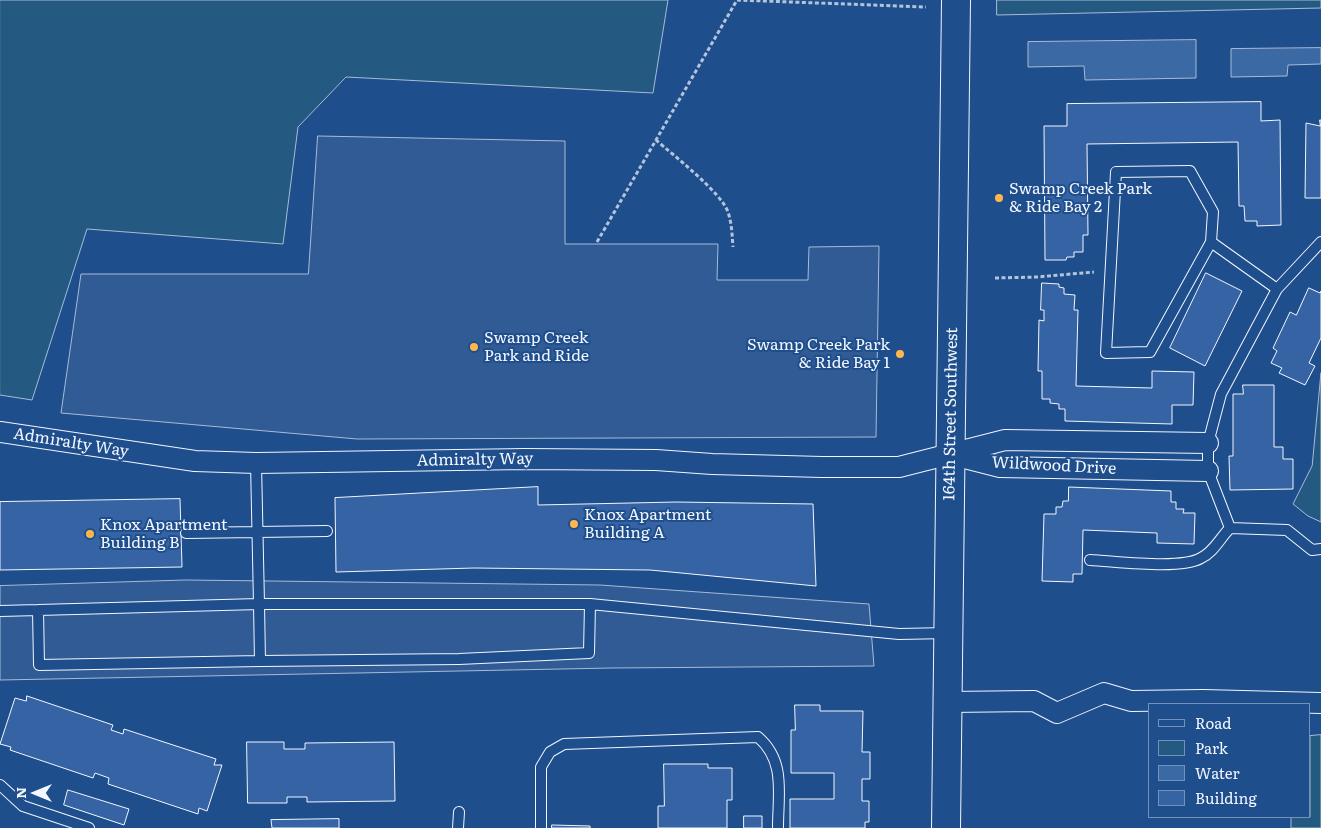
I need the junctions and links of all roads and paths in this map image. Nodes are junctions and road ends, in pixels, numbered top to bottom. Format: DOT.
graph roads {
  1 [pos="956,0"];
  2 [pos="926,8"];
  3 [pos="656,140"];
  4 [pos="597,242"];
  5 [pos="1211,242"];
  6 [pos="1321,242"];
  7 [pos="733,247"];
  8 [pos="1111,271"];
  9 [pos="995,278"];
  10 [pos="1277,289"];
  11 [pos="0,432"];
  12 [pos="1208,443"];
  13 [pos="951,455"];
  14 [pos="256,463"];
  15 [pos="1208,471"];
  16 [pos="1230,528"];
  17 [pos="327,531"];
  18 [pos="258,532"];
  19 [pos="186,533"];
  20 [pos="1321,549"];
  21 [pos="1090,560"];
  22 [pos="259,604"];
  23 [pos="590,604"];
  24 [pos="0,610"];
  25 [pos="38,610"];
  26 [pos="949,632"];
  27 [pos="260,661"];
  28 [pos="948,702"];
  29 [pos="1321,703"];
  30 [pos="0,785"];
  31 [pos="459,812"];
  32 [pos="89,828"];
  33 [pos="458,828"];
  34 [pos="541,828"];
  35 [pos="778,828"];
  36 [pos="946,828"];
  1 -- 13 [label="main road, 164th Street Southwest"];
  2 -- 3 [label="path"];
  3 -- 4 [label="path"];
  3 -- 7 [label="path"];
  5 -- 8 [label="lane"];
  5 -- 8 [label="lane"];
  5 -- 10 [label="lane"];
  6 -- 10 [label="lane"];
  8 -- 9 [label="path"];
  10 -- 12 [label="lane"];
  11 -- 14 [label="street, Admiralty Way"];
  12 -- 13 [label="street, Wildwood Drive"];
  12 -- 15 [label="lane"];
  13 -- 14 [label="street, Admiralty Way"];
  13 -- 15 [label="street, Wildwood Drive"];
  13 -- 26 [label="main road, 164th Street Southwest"];
  14 -- 18 [label="lane"];
  15 -- 16 [label="lane"];
  16 -- 20 [label="lane"];
  16 -- 21 [label="lane"];
  17 -- 18 [label="lane"];
  18 -- 19 [label="lane"];
  18 -- 22 [label="lane"];
  22 -- 23 [label="lane"];
  22 -- 25 [label="lane"];
  22 -- 27 [label="lane"];
  23 -- 26 [label="lane"];
  23 -- 27 [label="lane"];
  24 -- 25 [label="lane"];
  25 -- 27 [label="lane"];
  26 -- 28 [label="main road, 164th Street Southwest"];
  28 -- 29 [label="street"];
  28 -- 36 [label="main road, 164th Street Southwest"];
  30 -- 32 [label="lane"];
  31 -- 33 [label="lane"];
  34 -- 35 [label="lane"];
}
